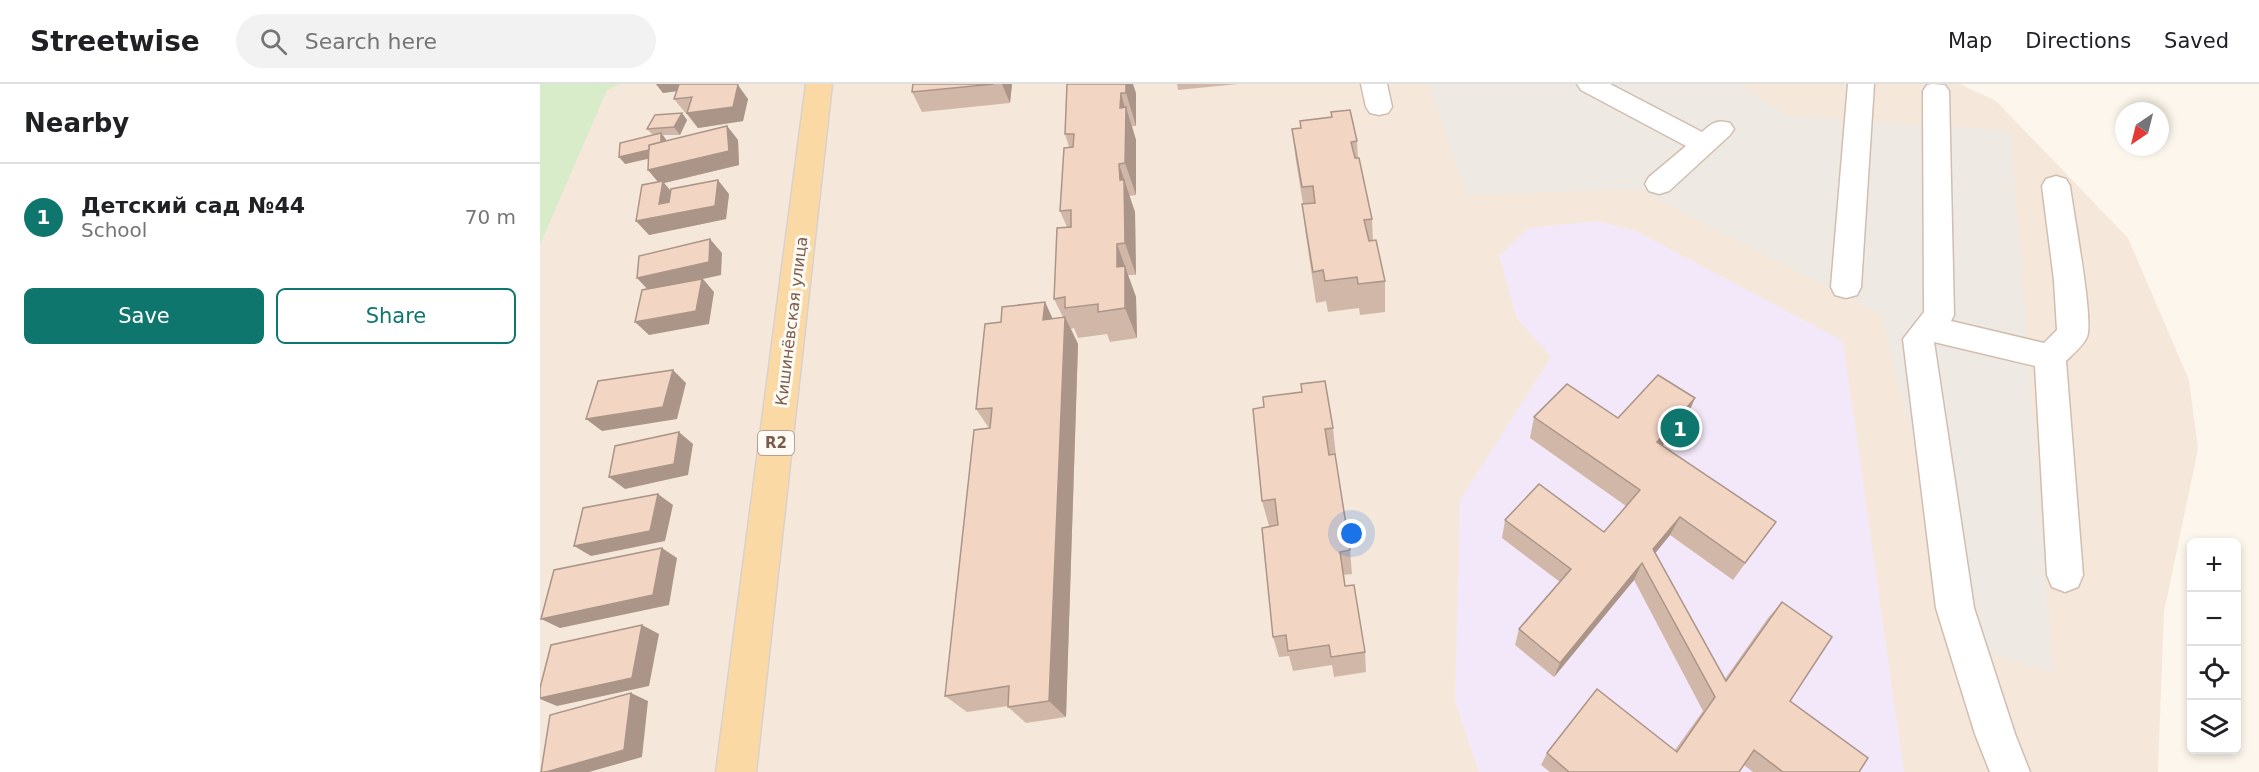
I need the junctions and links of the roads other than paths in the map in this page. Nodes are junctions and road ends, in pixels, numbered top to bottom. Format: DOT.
graph roads {
  1 [pos="804,84"];
  2 [pos="1590,84"];
  3 [pos="1861,84"];
  4 [pos="1936,91"];
  5 [pos="818,99"];
  6 [pos="1659,184"];
  7 [pos="2056,186"];
  8 [pos="1846,286"];
  9 [pos="1928,328"];
  10 [pos="2050,357"];
  11 [pos="2065,575"];
  12 [pos="736,772"];
  13 [pos="2010,772"];
  1 -- 5 [label="main road, R2"];
  2 -- 6 [label="lane"];
  3 -- 8 [label="lane"];
  4 -- 9 [label="lane"];
  5 -- 12 [label="main road, Кишинёвская улица / R2"];
  7 -- 10 [label="lane"];
  9 -- 10 [label="lane"];
  9 -- 13 [label="lane"];
  10 -- 11 [label="lane"];
}
